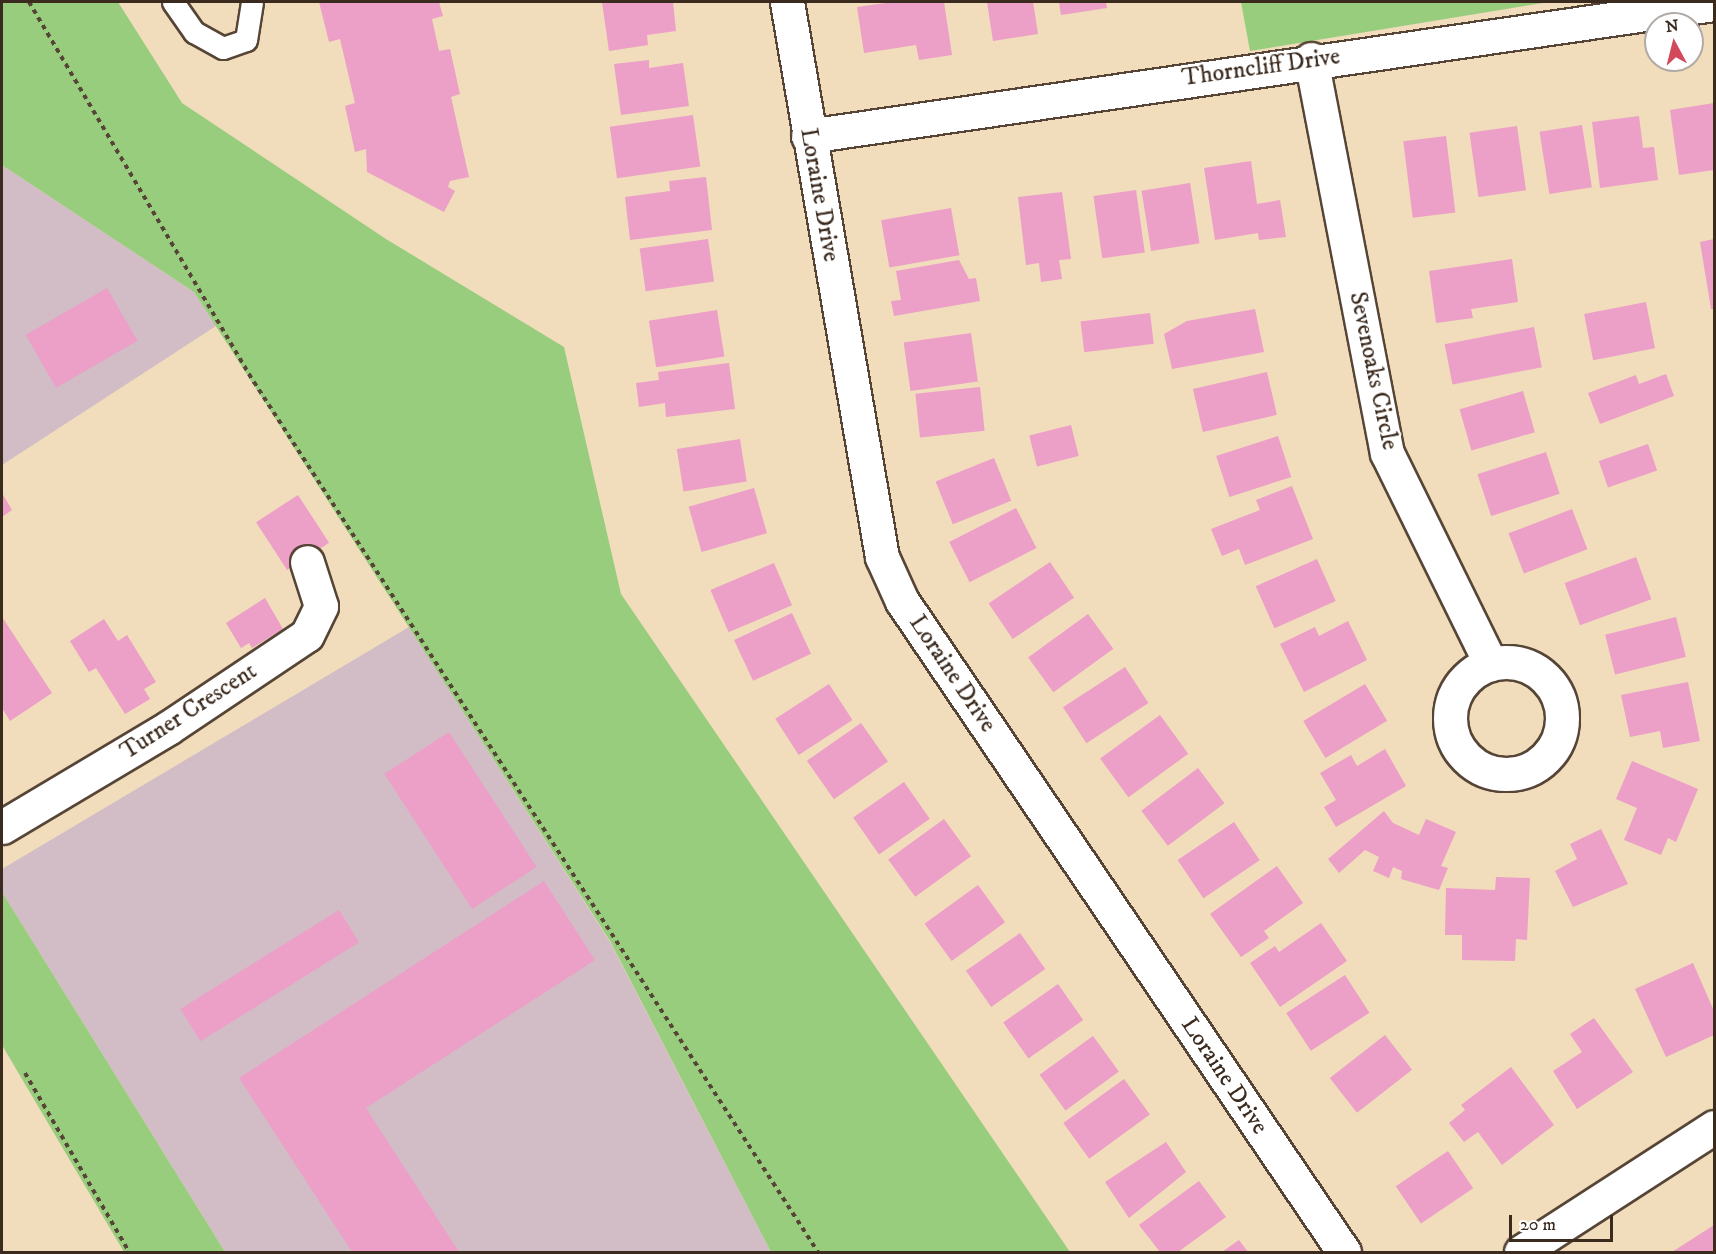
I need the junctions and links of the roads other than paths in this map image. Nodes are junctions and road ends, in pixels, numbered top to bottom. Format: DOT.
graph roads {
  1 [pos="173,2"];
  2 [pos="252,2"];
  3 [pos="787,2"];
  4 [pos="1714,4"];
  5 [pos="1311,59"];
  6 [pos="808,136"];
  7 [pos="307,562"];
  8 [pos="1491,664"];
  9 [pos="2,828"];
  10 [pos="1714,1127"];
  11 [pos="1344,1252"];
  12 [pos="1521,1252"];
  1 -- 2 [label="lane"];
  3 -- 6 [label="street, Loraine Drive"];
  4 -- 5 [label="street, Thorncliff Drive"];
  5 -- 6 [label="street, Thorncliff Drive"];
  5 -- 8 [label="street, Sevenoaks Circle"];
  6 -- 11 [label="street, Loraine Drive"];
  7 -- 9 [label="street, Turner Crescent"];
  10 -- 12 [label="street"];
}
